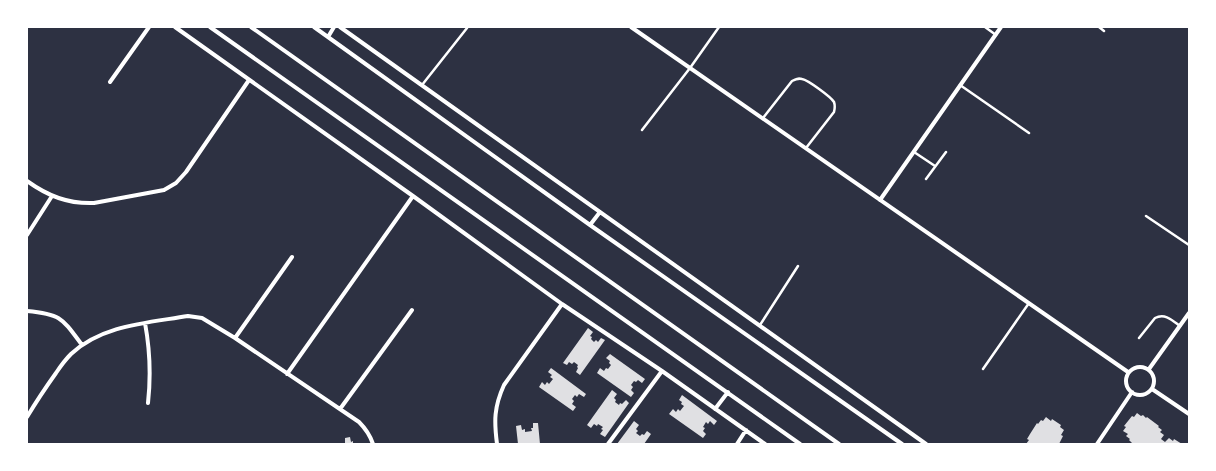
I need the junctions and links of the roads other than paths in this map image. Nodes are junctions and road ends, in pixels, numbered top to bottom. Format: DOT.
graph roads {
  1 [pos="149,27"];
  2 [pos="175,27"];
  3 [pos="210,27"];
  4 [pos="251,27"];
  5 [pos="314,27"];
  6 [pos="334,27"];
  7 [pos="340,27"];
  8 [pos="631,27"];
  9 [pos="719,27"];
  10 [pos="985,27"];
  11 [pos="1001,27"];
  12 [pos="1099,27"];
  13 [pos="466,28"];
  14 [pos="1104,30"];
  15 [pos="996,35"];
  16 [pos="328,37"];
  17 [pos="690,68"];
  18 [pos="249,80"];
  19 [pos="110,82"];
  20 [pos="422,85"];
  21 [pos="960,85"];
  22 [pos="762,118"];
  23 [pos="642,130"];
  24 [pos="1029,133"];
  25 [pos="806,148"];
  26 [pos="914,151"];
  27 [pos="946,152"];
  28 [pos="935,166"];
  29 [pos="926,179"];
  30 [pos="27,181"];
  31 [pos="52,196"];
  32 [pos="413,196"];
  33 [pos="880,200"];
  34 [pos="600,212"];
  35 [pos="1146,216"];
  36 [pos="590,225"];
  37 [pos="27,235"];
  38 [pos="1189,245"];
  39 [pos="292,257"];
  40 [pos="798,266"];
  41 [pos="1029,303"];
  42 [pos="562,304"];
  43 [pos="412,310"];
  44 [pos="27,311"];
  45 [pos="1189,313"];
  46 [pos="145,323"];
  47 [pos="760,325"];
  48 [pos="1180,326"];
  49 [pos="235,338"];
  50 [pos="1139,338"];
  51 [pos="82,345"];
  52 [pos="1149,369"];
  53 [pos="983,370"];
  54 [pos="662,371"];
  55 [pos="1128,372"];
  56 [pos="287,374"];
  57 [pos="1152,389"];
  58 [pos="728,392"];
  59 [pos="1132,392"];
  60 [pos="148,403"];
  61 [pos="340,409"];
  62 [pos="715,409"];
  63 [pos="1189,414"];
  64 [pos="27,416"];
  65 [pos="746,430"];
  66 [pos="373,444"];
  67 [pos="497,444"];
  68 [pos="608,444"];
  69 [pos="737,444"];
  70 [pos="765,444"];
  71 [pos="800,444"];
  72 [pos="839,444"];
  73 [pos="902,444"];
  74 [pos="926,444"];
  75 [pos="1097,444"];
  1 -- 19 [label="street"];
  2 -- 18 [label="street"];
  3 -- 58 [label="street"];
  4 -- 72 [label="street"];
  5 -- 16 [label="street"];
  6 -- 16 [label="street"];
  7 -- 20 [label="street"];
  8 -- 17 [label="street"];
  9 -- 17 [label="lane"];
  10 -- 15 [label="lane"];
  11 -- 15 [label="street"];
  12 -- 14 [label="lane"];
  13 -- 20 [label="lane"];
  15 -- 21 [label="street"];
  16 -- 36 [label="street"];
  17 -- 22 [label="street"];
  17 -- 23 [label="lane"];
  18 -- 31 [label="street"];
  18 -- 32 [label="street"];
  20 -- 34 [label="street"];
  21 -- 24 [label="lane"];
  21 -- 26 [label="street"];
  22 -- 25 [label="street"];
  22 -- 25 [label="lane"];
  25 -- 33 [label="street"];
  26 -- 28 [label="lane"];
  26 -- 33 [label="street"];
  27 -- 28 [label="lane"];
  28 -- 29 [label="lane"];
  30 -- 31 [label="street"];
  31 -- 37 [label="street"];
  32 -- 42 [label="street"];
  32 -- 56 [label="street"];
  33 -- 41 [label="street"];
  34 -- 36 [label="street"];
  34 -- 47 [label="street"];
  35 -- 38 [label="lane"];
  36 -- 73 [label="street"];
  39 -- 49 [label="street"];
  40 -- 47 [label="lane"];
  41 -- 53 [label="lane"];
  41 -- 55 [label="street"];
  42 -- 54 [label="street"];
  42 -- 67 [label="street"];
  43 -- 61 [label="street"];
  44 -- 51 [label="street"];
  45 -- 48 [label="street"];
  46 -- 49 [label="street"];
  46 -- 51 [label="street"];
  46 -- 60 [label="street"];
  47 -- 74 [label="street"];
  48 -- 50 [label="lane"];
  48 -- 52 [label="street"];
  49 -- 56 [label="street"];
  51 -- 64 [label="street"];
  52 -- 55 [label="street"];
  52 -- 57 [label="street"];
  54 -- 62 [label="street"];
  54 -- 68 [label="street"];
  55 -- 59 [label="street"];
  56 -- 61 [label="street"];
  57 -- 59 [label="street"];
  57 -- 63 [label="street"];
  58 -- 62 [label="street"];
  58 -- 71 [label="street"];
  59 -- 75 [label="street"];
  61 -- 66 [label="street"];
  62 -- 65 [label="street"];
  65 -- 69 [label="street"];
  65 -- 70 [label="street"];
}
